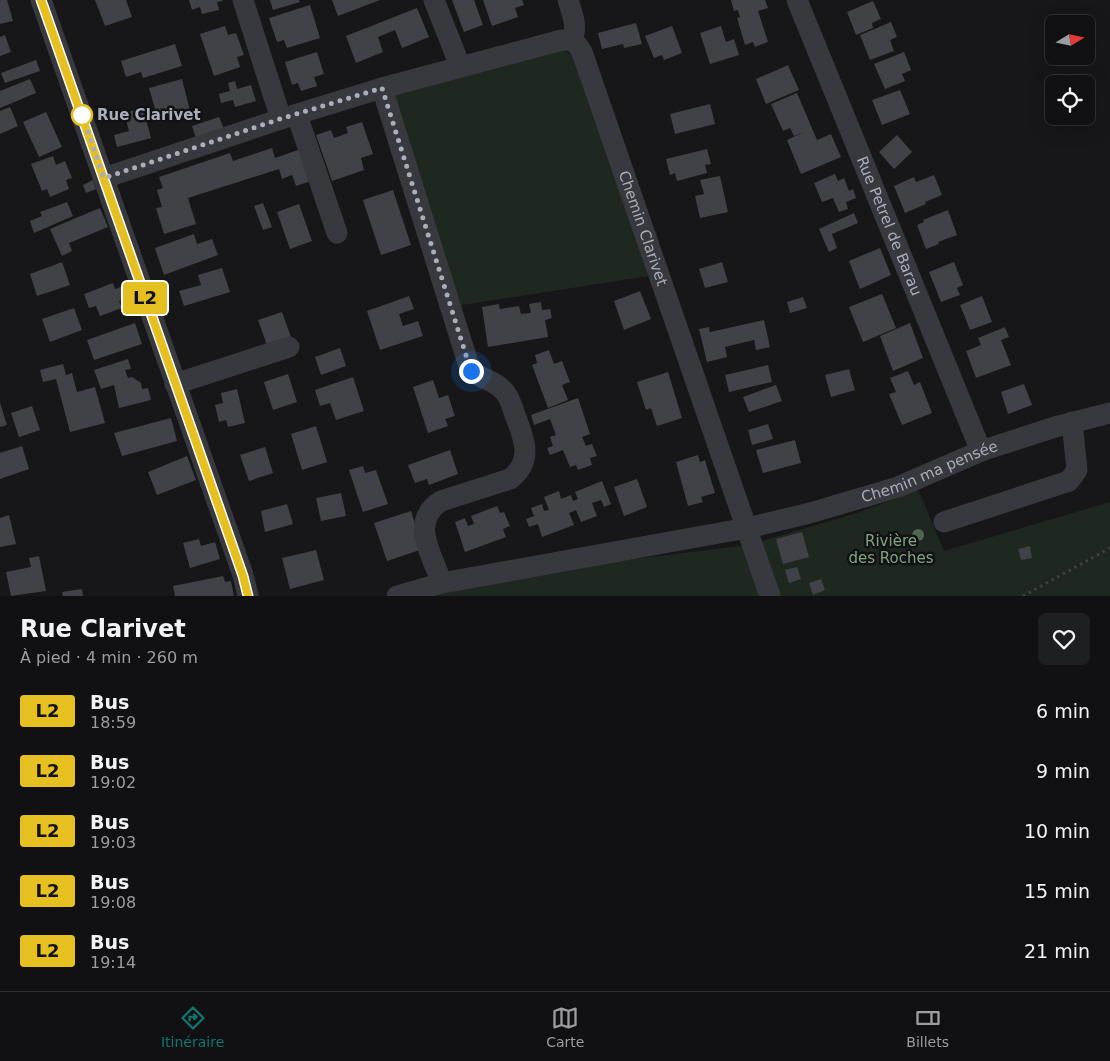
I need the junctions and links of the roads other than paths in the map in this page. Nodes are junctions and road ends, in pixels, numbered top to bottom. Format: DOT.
graph roads {
  1 [pos="41,0"];
  2 [pos="243,0"];
  3 [pos="434,0"];
  4 [pos="568,0"];
  5 [pos="797,0"];
  6 [pos="572,40"];
  7 [pos="460,66"];
  8 [pos="382,88"];
  9 [pos="289,117"];
  10 [pos="104,178"];
  11 [pos="337,233"];
  12 [pos="289,348"];
  13 [pos="175,384"];
  14 [pos="1110,413"];
  15 [pos="1072,422"];
  16 [pos="981,451"];
  17 [pos="944,522"];
  18 [pos="747,528"];
  19 [pos="442,583"];
  20 [pos="248,596"];
  21 [pos="397,596"];
  22 [pos="770,596"];
  1 -- 10 [label="street"];
  2 -- 9 [label="street"];
  3 -- 7 [label="street"];
  4 -- 6 [label="street"];
  5 -- 16 [label="street, Rue Petrel de Barau"];
  6 -- 7 [label="street"];
  6 -- 18 [label="street, Chemin Clarivet"];
  7 -- 8 [label="street"];
  8 -- 9 [label="street"];
  8 -- 19 [label="street"];
  9 -- 10 [label="street"];
  9 -- 11 [label="street"];
  10 -- 13 [label="street"];
  12 -- 13 [label="street"];
  13 -- 20 [label="street"];
  14 -- 15 [label="street, Chemin ma pensée"];
  15 -- 16 [label="street, Chemin ma pensée"];
  15 -- 17 [label="street"];
  16 -- 18 [label="street, Chemin ma pensée"];
  18 -- 19 [label="street"];
  18 -- 22 [label="street, Chemin Clarivet"];
  19 -- 21 [label="street"];
}
